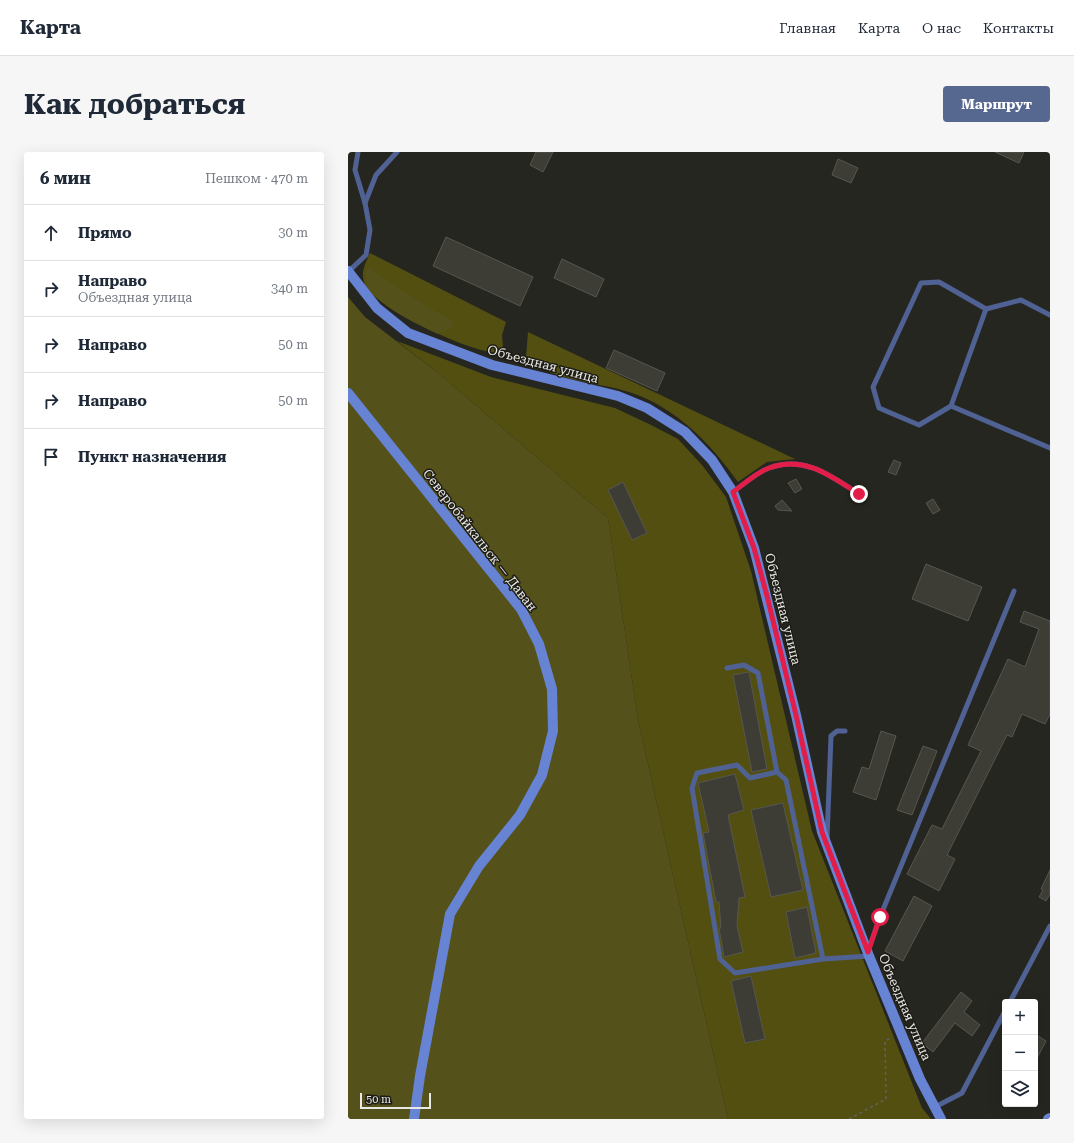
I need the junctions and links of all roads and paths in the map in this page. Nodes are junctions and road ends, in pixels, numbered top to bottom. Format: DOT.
graph roads {
  1 [pos="358,152"];
  2 [pos="397,152"];
  3 [pos="365,203"];
  4 [pos="348,271"];
  5 [pos="986,309"];
  6 [pos="1050,315"];
  7 [pos="348,393"];
  8 [pos="951,406"];
  9 [pos="1050,448"];
  10 [pos="733,492"];
  11 [pos="859,494"];
  12 [pos="1014,591"];
  13 [pos="727,668"];
  14 [pos="845,731"];
  15 [pos="777,772"];
  16 [pos="827,846"];
  17 [pos="1050,926"];
  18 [pos="868,954"];
  19 [pos="823,959"];
  20 [pos="1012,999"];
  21 [pos="1002,1017"];
  22 [pos="901,1033"];
  23 [pos="934,1107"];
  24 [pos="414,1119"];
  25 [pos="849,1119"];
  26 [pos="942,1119"];
  1 -- 3 [label="lane"];
  2 -- 3 [label="lane"];
  3 -- 4 [label="lane"];
  4 -- 10 [label="street, Объездная улица"];
  5 -- 6 [label="lane"];
  5 -- 8 [label="lane"];
  5 -- 8 [label="lane"];
  7 -- 24 [label="street, Северобайкальск — Даван"];
  8 -- 9 [label="lane"];
  10 -- 11 [label="lane"];
  10 -- 16 [label="street, Объездная улица"];
  12 -- 18 [label="lane"];
  13 -- 15 [label="lane"];
  14 -- 16 [label="lane"];
  15 -- 19 [label="lane"];
  15 -- 19 [label="lane"];
  16 -- 18 [label="street, Объездная улица"];
  17 -- 20 [label="lane"];
  18 -- 19 [label="lane"];
  18 -- 22 [label="street, Объездная улица"];
  21 -- 23 [label="lane"];
  22 -- 23 [label="street, Объездная улица"];
  22 -- 25 [label="path"];
  23 -- 26 [label="street, Объездная улица"];
}
